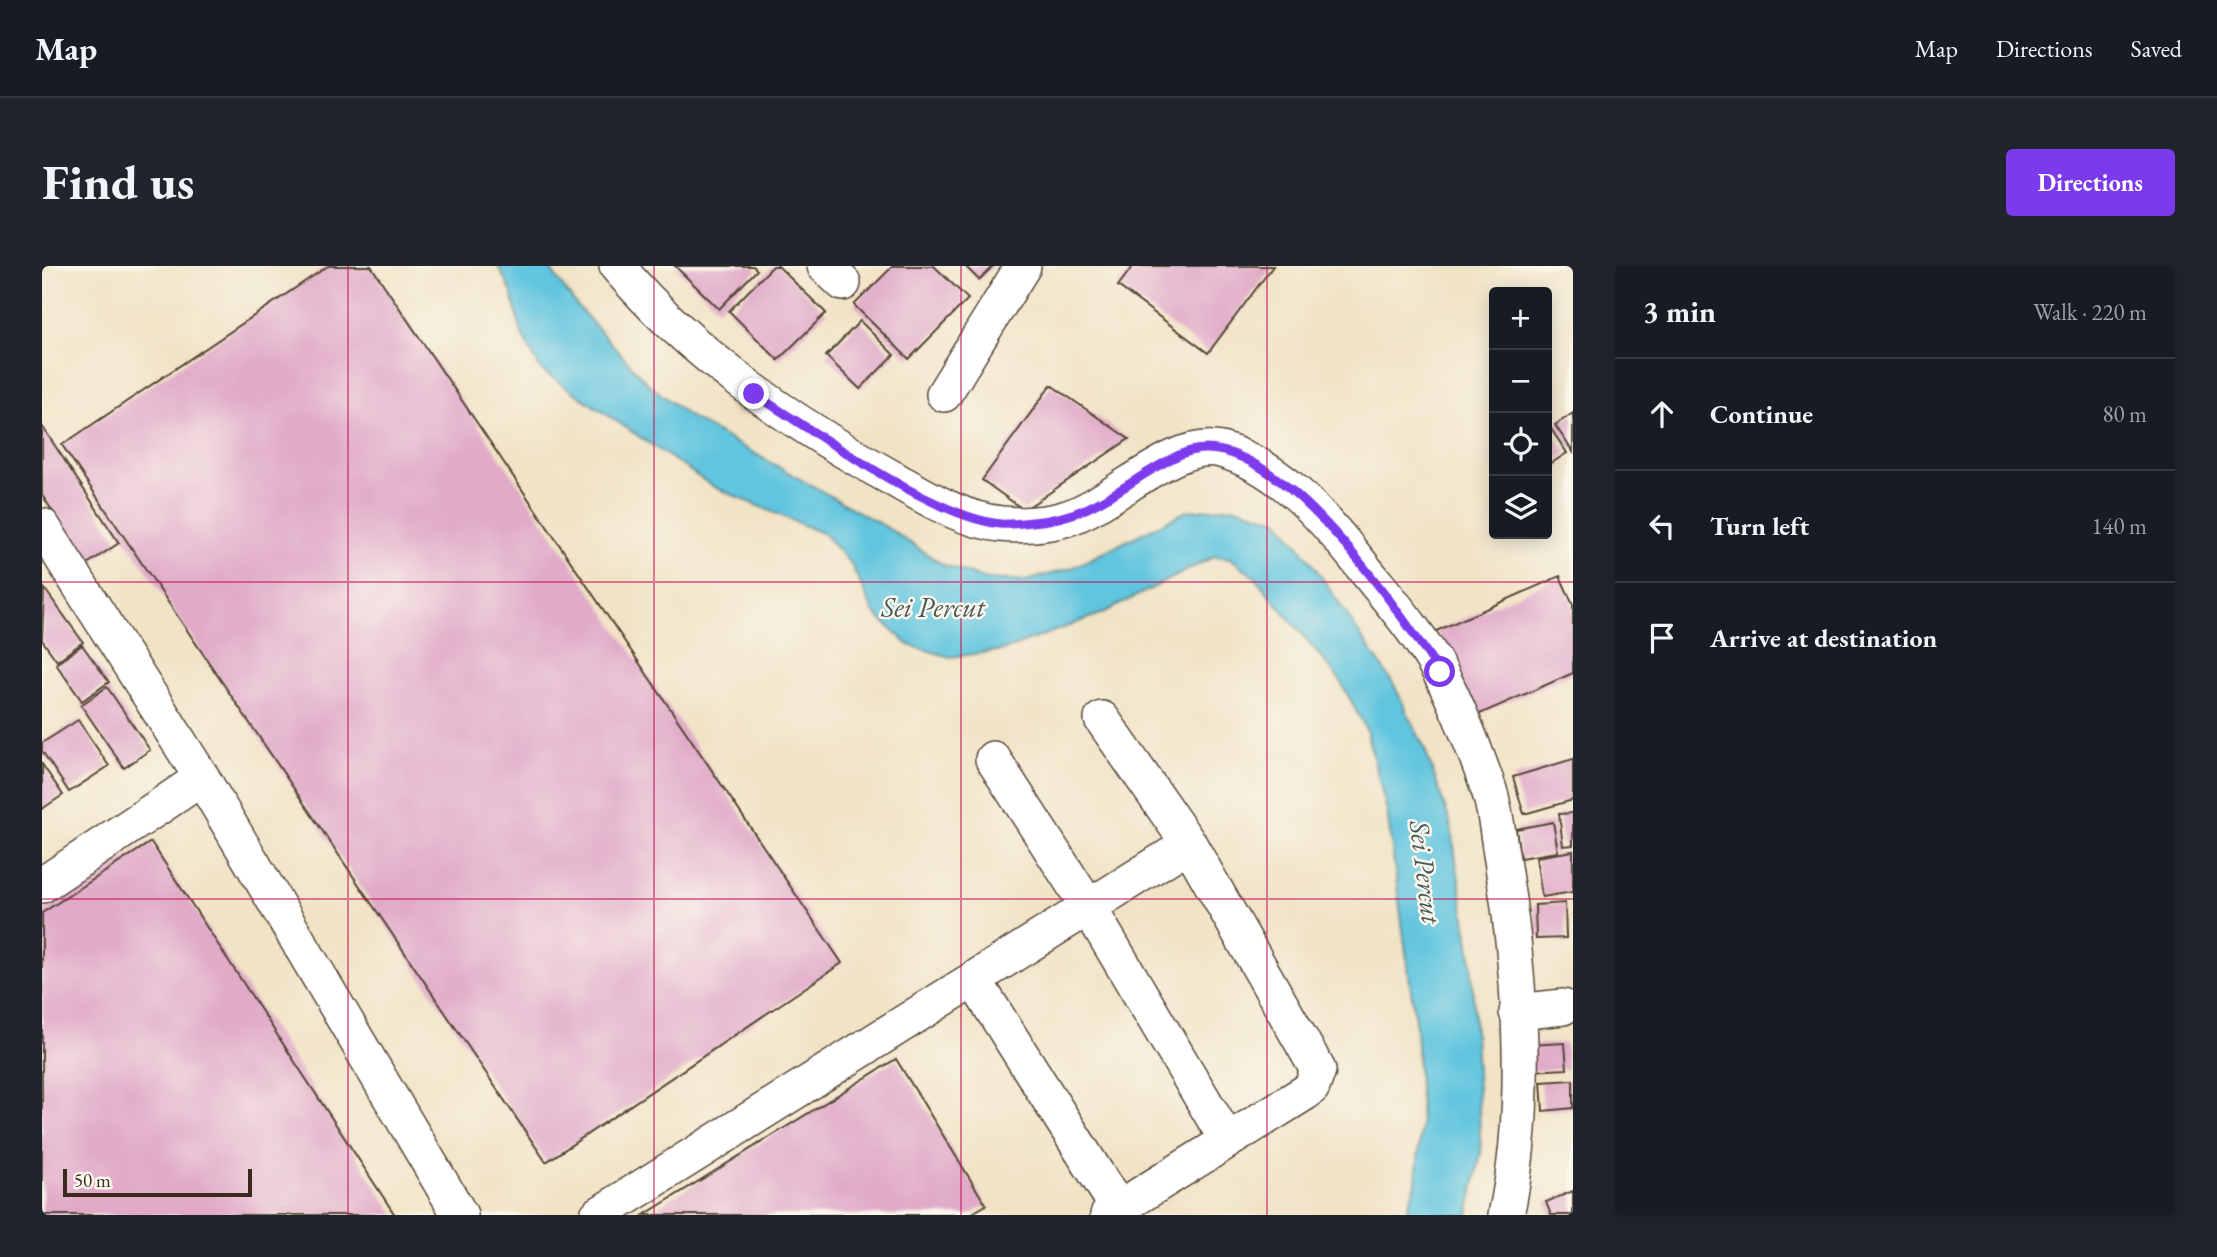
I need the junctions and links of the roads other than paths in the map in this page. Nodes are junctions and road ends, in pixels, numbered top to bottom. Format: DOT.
graph roads {
  1 [pos="617,266"];
  2 [pos="1023,266"];
  3 [pos="944,394"];
  4 [pos="42,526"];
  5 [pos="1102,719"];
  6 [pos="993,759"];
  7 [pos="202,778"];
  8 [pos="1189,844"];
  9 [pos="42,885"];
  10 [pos="1088,908"];
  11 [pos="974,980"];
  12 [pos="1563,1007"];
  13 [pos="1517,1012"];
  14 [pos="1227,1140"];
  15 [pos="1113,1212"];
  16 [pos="460,1215"];
  17 [pos="598,1215"];
  18 [pos="1506,1215"];
  1 -- 13 [label="street"];
  2 -- 3 [label="street"];
  4 -- 7 [label="street"];
  5 -- 8 [label="street"];
  6 -- 10 [label="street"];
  7 -- 9 [label="street"];
  7 -- 16 [label="street"];
  8 -- 10 [label="street"];
  8 -- 14 [label="street"];
  10 -- 11 [label="street"];
  10 -- 14 [label="street"];
  11 -- 15 [label="street"];
  11 -- 17 [label="street"];
  12 -- 13 [label="street"];
  13 -- 18 [label="street"];
  14 -- 15 [label="street"];
}
